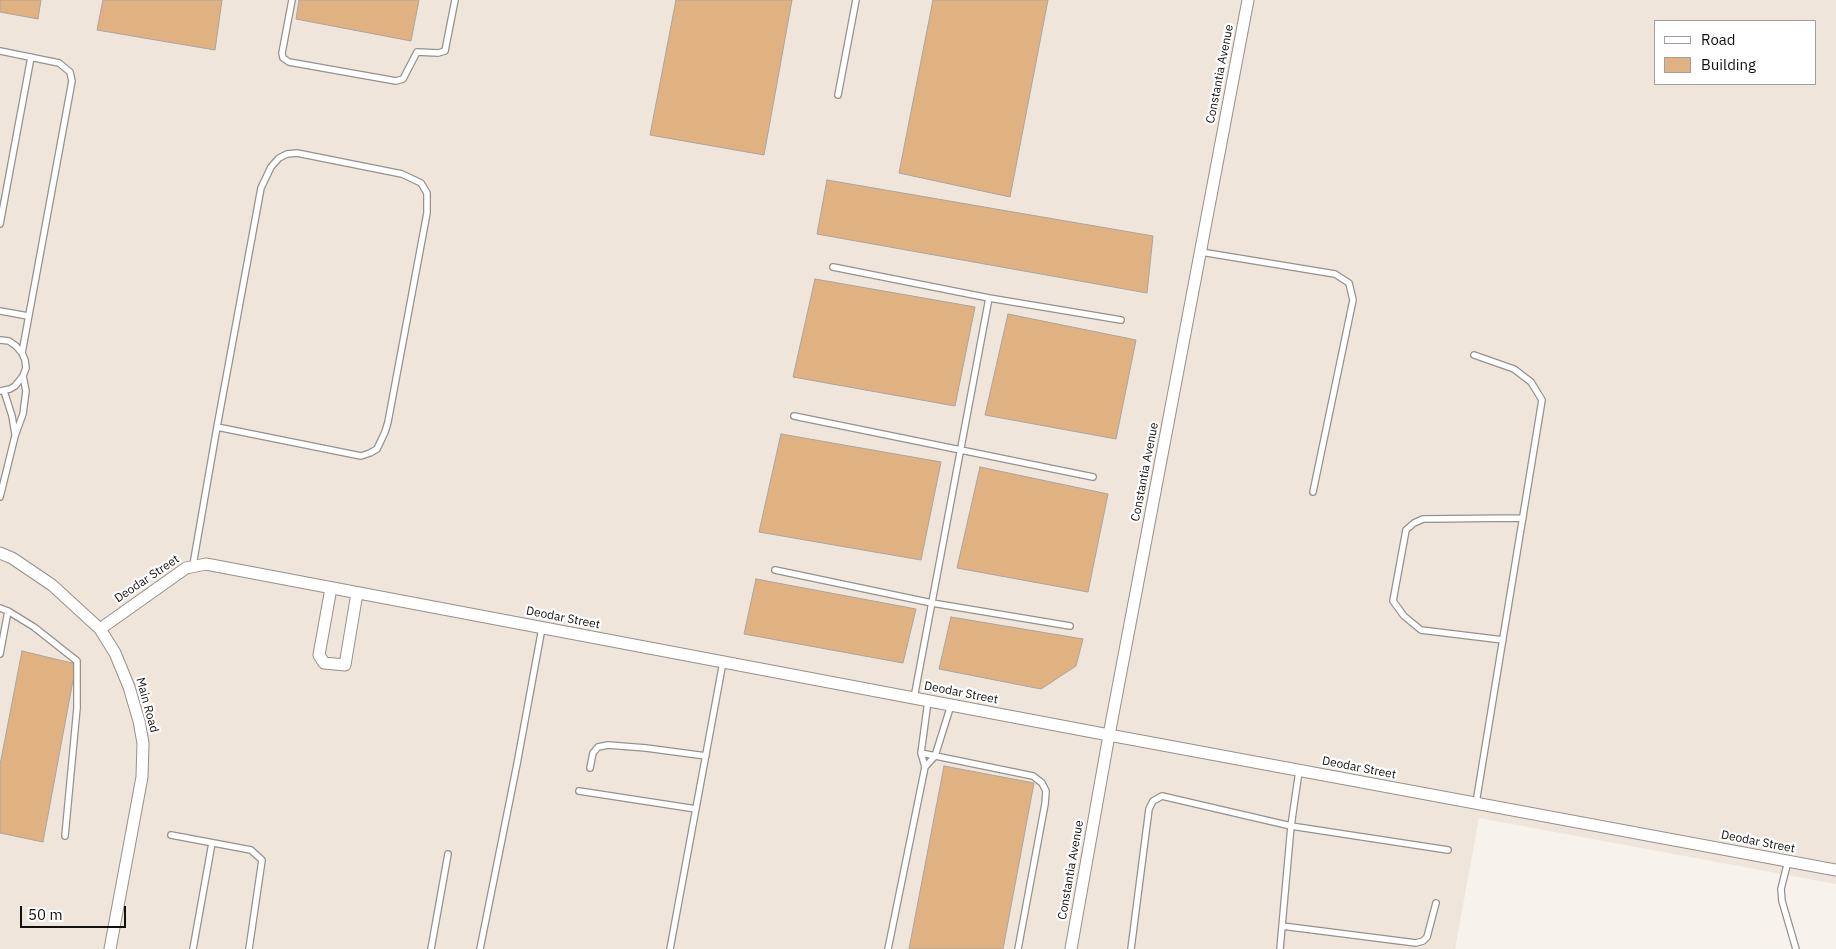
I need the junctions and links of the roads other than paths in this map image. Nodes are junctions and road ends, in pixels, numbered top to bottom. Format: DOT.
graph roads {
  1 [pos="292,0"];
  2 [pos="455,0"];
  3 [pos="856,0"];
  4 [pos="1248,0"];
  5 [pos="0,51"];
  6 [pos="31,57"];
  7 [pos="838,96"];
  8 [pos="0,224"];
  9 [pos="1201,252"];
  10 [pos="833,267"];
  11 [pos="989,298"];
  12 [pos="0,311"];
  13 [pos="28,316"];
  14 [pos="1121,320"];
  15 [pos="0,340"];
  16 [pos="22,353"];
  17 [pos="1474,355"];
  18 [pos="23,376"];
  19 [pos="2,391"];
  20 [pos="794,416"];
  21 [pos="217,427"];
  22 [pos="15,436"];
  23 [pos="960,451"];
  24 [pos="1094,477"];
  25 [pos="1313,492"];
  26 [pos="0,497"];
  27 [pos="1523,518"];
  28 [pos="0,553"];
  29 [pos="193,565"];
  30 [pos="775,570"];
  31 [pos="331,588"];
  32 [pos="357,593"];
  33 [pos="932,603"];
  34 [pos="0,608"];
  35 [pos="8,610"];
  36 [pos="1070,626"];
  37 [pos="542,628"];
  38 [pos="100,629"];
  39 [pos="1503,640"];
  40 [pos="0,654"];
  41 [pos="723,662"];
  42 [pos="914,698"];
  43 [pos="928,701"];
  44 [pos="951,705"];
  45 [pos="1109,736"];
  46 [pos="921,753"];
  47 [pos="706,756"];
  48 [pos="935,756"];
  49 [pos="925,767"];
  50 [pos="590,768"];
  51 [pos="1299,771"];
  52 [pos="579,791"];
  53 [pos="1476,804"];
  54 [pos="696,809"];
  55 [pos="1292,826"];
  56 [pos="170,835"];
  57 [pos="65,836"];
  58 [pos="212,843"];
  59 [pos="1448,850"];
  60 [pos="448,854"];
  61 [pos="1788,862"];
  62 [pos="1836,870"];
  63 [pos="1436,903"];
  64 [pos="1282,926"];
  65 [pos="110,949"];
  66 [pos="193,949"];
  67 [pos="248,949"];
  68 [pos="431,949"];
  69 [pos="480,949"];
  70 [pos="670,949"];
  71 [pos="888,949"];
  72 [pos="1018,949"];
  73 [pos="1071,949"];
  74 [pos="1131,949"];
  75 [pos="1280,949"];
  76 [pos="1796,949"];
  1 -- 2 [label="lane"];
  3 -- 7 [label="lane"];
  4 -- 9 [label="street, Constantia Avenue"];
  5 -- 6 [label="lane"];
  6 -- 8 [label="lane"];
  6 -- 13 [label="lane"];
  9 -- 25 [label="lane"];
  9 -- 45 [label="street, Constantia Avenue"];
  10 -- 11 [label="lane"];
  11 -- 14 [label="lane"];
  11 -- 23 [label="lane"];
  12 -- 13 [label="lane"];
  13 -- 16 [label="lane"];
  15 -- 16 [label="lane"];
  16 -- 18 [label="lane"];
  17 -- 27 [label="lane"];
  18 -- 19 [label="lane"];
  18 -- 22 [label="lane"];
  19 -- 22 [label="lane"];
  20 -- 23 [label="lane"];
  21 -- 21 [label="lane"];
  21 -- 29 [label="lane"];
  22 -- 26 [label="lane"];
  23 -- 24 [label="lane"];
  23 -- 33 [label="lane"];
  27 -- 39 [label="lane"];
  27 -- 39 [label="lane"];
  28 -- 38 [label="street, Main Road"];
  29 -- 31 [label="street, Deodar Street"];
  29 -- 38 [label="street, Deodar Street"];
  30 -- 33 [label="lane"];
  31 -- 32 [label="street, Deodar Street"];
  31 -- 32 [label="street"];
  32 -- 37 [label="street, Deodar Street"];
  33 -- 36 [label="lane"];
  33 -- 42 [label="lane"];
  34 -- 35 [label="lane"];
  35 -- 40 [label="lane"];
  35 -- 57 [label="lane"];
  37 -- 41 [label="street, Deodar Street"];
  37 -- 69 [label="lane"];
  38 -- 65 [label="street, Main Road"];
  39 -- 53 [label="lane"];
  41 -- 42 [label="street, Deodar Street"];
  41 -- 47 [label="lane"];
  42 -- 43 [label="street, Deodar Street"];
  43 -- 44 [label="street, Deodar Street"];
  43 -- 46 [label="lane"];
  44 -- 45 [label="street, Deodar Street"];
  44 -- 48 [label="lane"];
  45 -- 51 [label="street, Deodar Street"];
  45 -- 73 [label="street, Constantia Avenue"];
  46 -- 48 [label="lane"];
  46 -- 49 [label="lane"];
  47 -- 50 [label="lane"];
  47 -- 54 [label="lane"];
  48 -- 49 [label="lane"];
  48 -- 72 [label="lane"];
  49 -- 71 [label="lane"];
  51 -- 53 [label="street, Deodar Street"];
  51 -- 55 [label="lane"];
  52 -- 54 [label="lane"];
  53 -- 61 [label="street, Deodar Street"];
  54 -- 70 [label="lane"];
  55 -- 59 [label="lane"];
  55 -- 64 [label="lane"];
  55 -- 74 [label="lane"];
  56 -- 58 [label="lane"];
  58 -- 66 [label="lane"];
  58 -- 67 [label="lane"];
  60 -- 68 [label="lane"];
  61 -- 62 [label="street, Deodar Street"];
  61 -- 76 [label="lane"];
  63 -- 64 [label="lane"];
  64 -- 75 [label="lane"];
}
